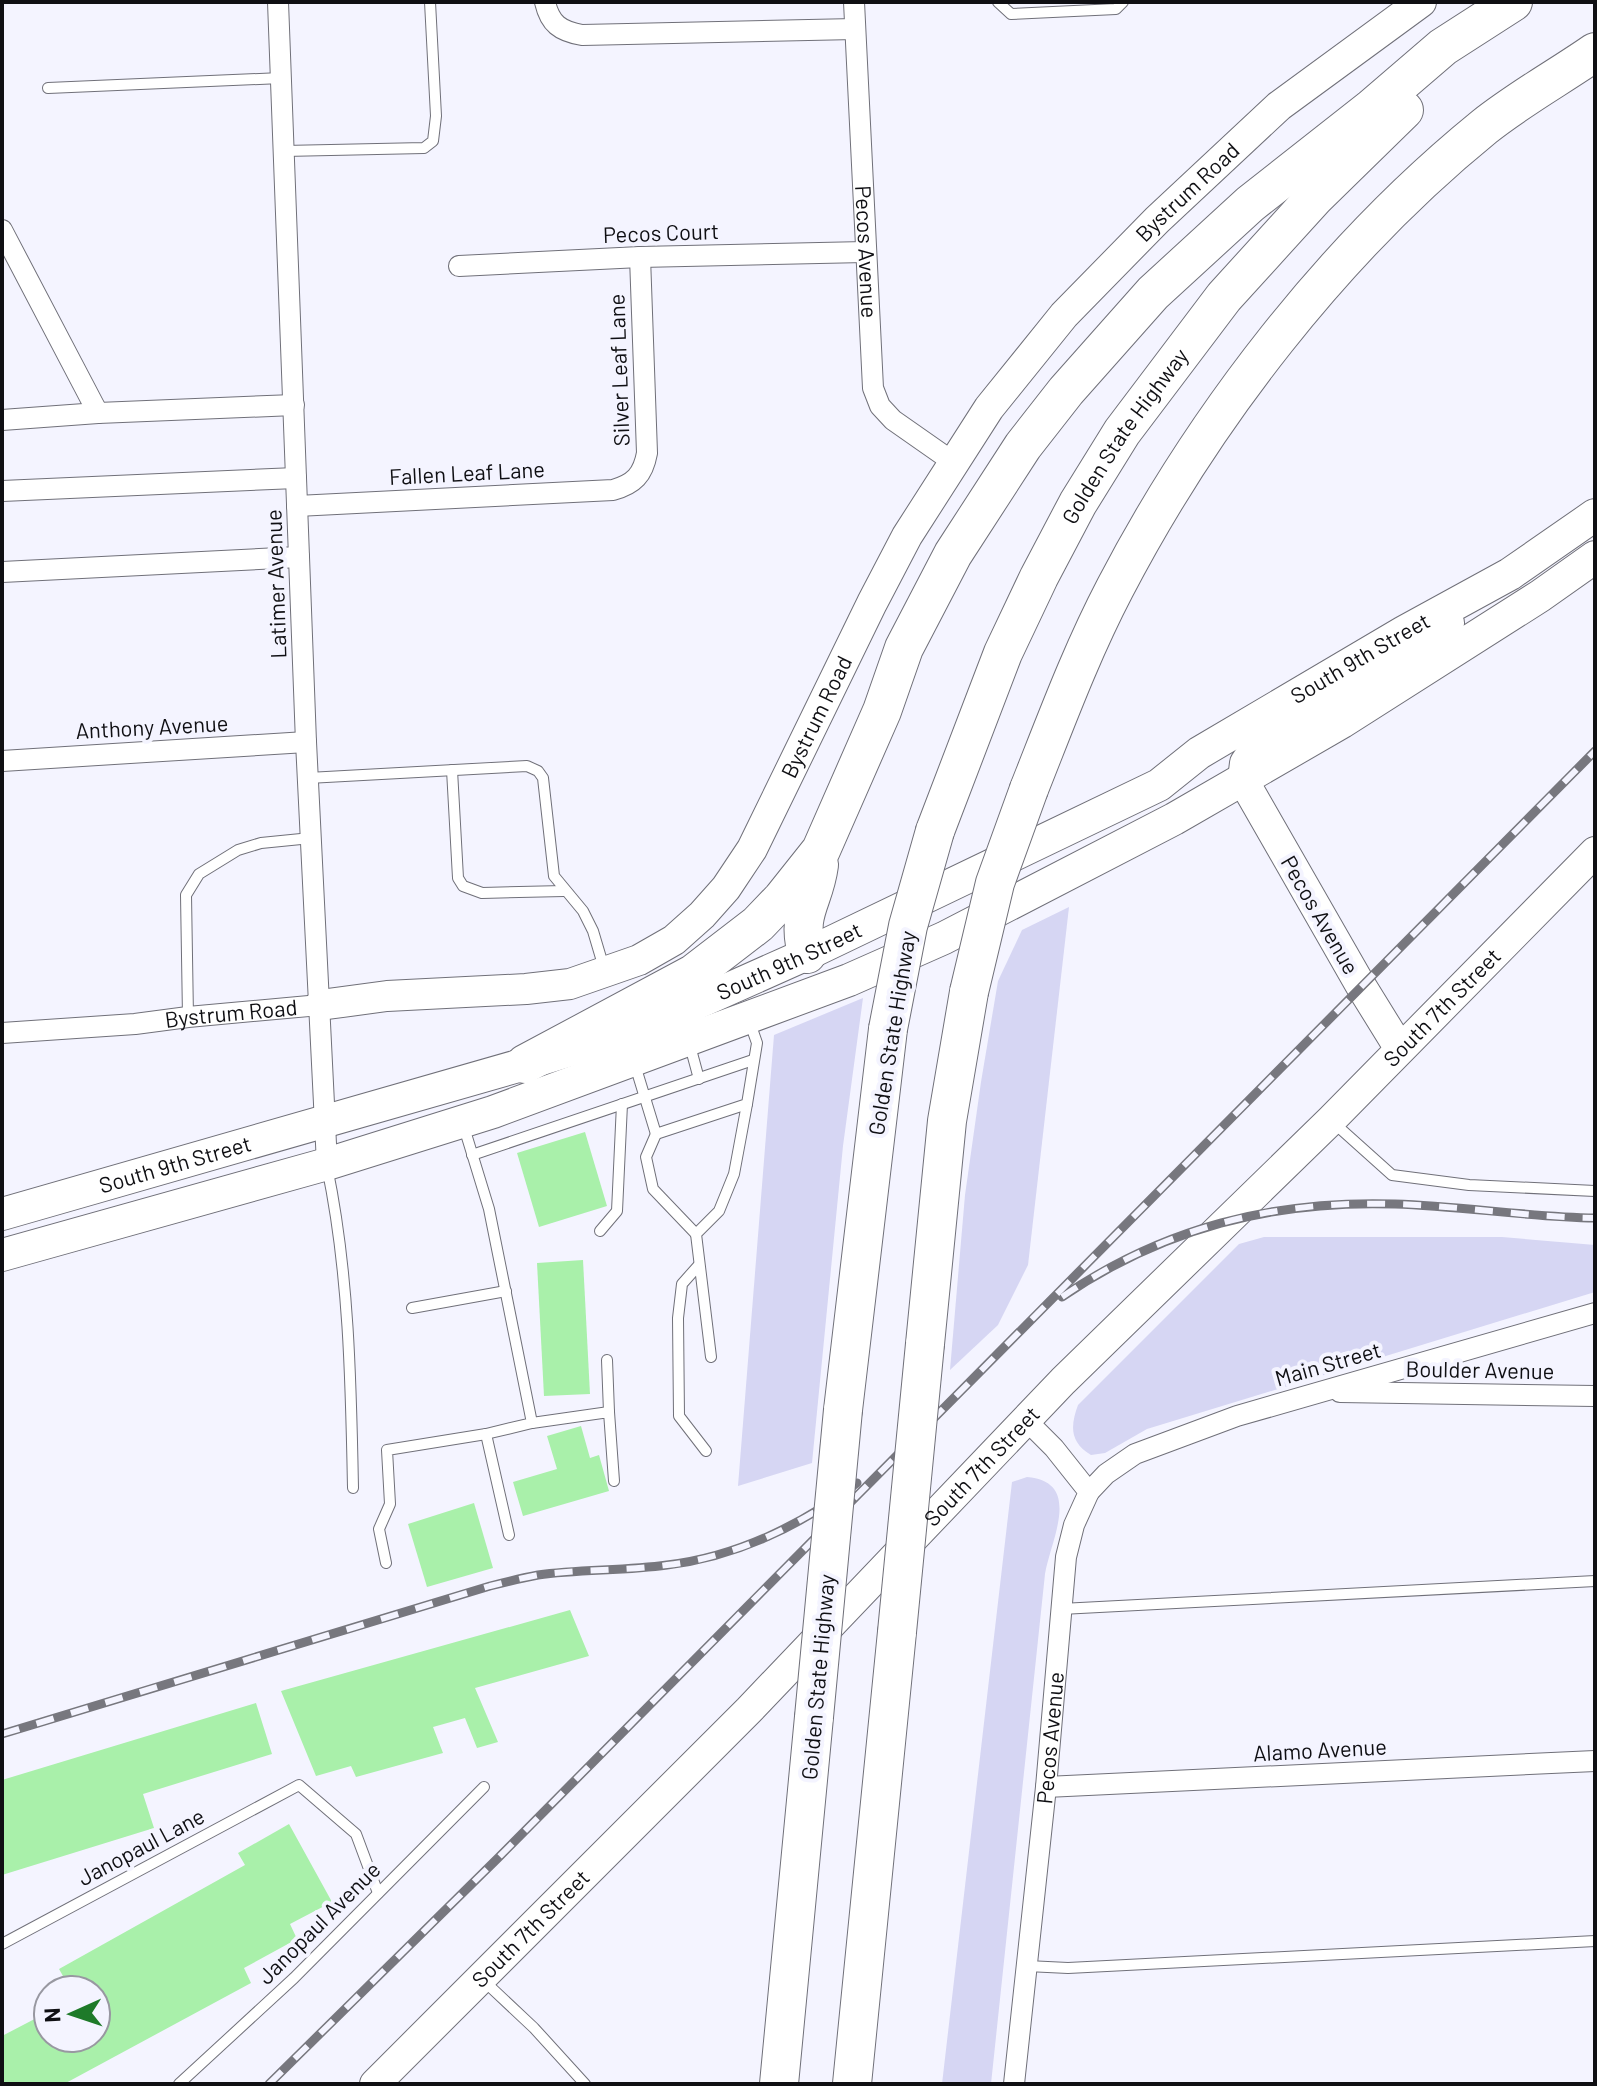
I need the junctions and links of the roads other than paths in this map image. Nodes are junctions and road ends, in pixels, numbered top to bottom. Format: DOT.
graph roads {
  1 [pos="278,2"];
  2 [pos="430,2"];
  3 [pos="545,2"];
  4 [pos="854,2"];
  5 [pos="998,2"];
  6 [pos="1123,2"];
  7 [pos="1421,2"];
  8 [pos="1513,2"];
  9 [pos="1537,2"];
  10 [pos="855,29"];
  11 [pos="1595,52"];
  12 [pos="281,78"];
  13 [pos="48,88"];
  14 [pos="284,151"];
  15 [pos="2,230"];
  16 [pos="865,252"];
  17 [pos="640,257"];
  18 [pos="459,266"];
  19 [pos="294,405"];
  20 [pos="98,413"];
  21 [pos="2,420"];
  22 [pos="953,462"];
  23 [pos="296,478"];
  24 [pos="637,478"];
  25 [pos="2,491"];
  26 [pos="297,506"];
  27 [pos="1595,515"];
  28 [pos="299,557"];
  29 [pos="1595,557"];
  30 [pos="2,572"];
  31 [pos="1510,574"];
  32 [pos="306,742"];
  33 [pos="2,761"];
  34 [pos="452,770"];
  35 [pos="308,778"];
  36 [pos="1243,780"];
  37 [pos="1159,785"];
  38 [pos="311,838"];
  39 [pos="821,850"];
  40 [pos="1595,852"];
  41 [pos="564,891"];
  42 [pos="807,954"];
  43 [pos="606,974"];
  44 [pos="849,980"];
  45 [pos="320,1005"];
  46 [pos="188,1017"];
  47 [pos="748,1017"];
  48 [pos="2,1033"];
  49 [pos="687,1039"];
  50 [pos="1400,1049"];
  51 [pos="633,1059"];
  52 [pos="753,1060"];
  53 [pos="525,1064"];
  54 [pos="699,1079"];
  55 [pos="644,1097"];
  56 [pos="622,1104"];
  57 [pos="747,1104"];
  58 [pos="1331,1120"];
  59 [pos="326,1121"];
  60 [pos="462,1122"];
  61 [pos="656,1134"];
  62 [pos="472,1155"];
  63 [pos="327,1164"];
  64 [pos="1595,1191"];
  65 [pos="2,1214"];
  66 [pos="600,1231"];
  67 [pos="696,1234"];
  68 [pos="2,1255"];
  69 [pos="698,1266"];
  70 [pos="506,1291"];
  71 [pos="412,1308"];
  72 [pos="1595,1313"];
  73 [pos="711,1357"];
  74 [pos="607,1360"];
  75 [pos="1316,1392"];
  76 [pos="1595,1396"];
  77 [pos="609,1412"];
  78 [pos="1026,1420"];
  79 [pos="532,1423"];
  80 [pos="486,1434"];
  81 [pos="706,1451"];
  82 [pos="614,1481"];
  83 [pos="353,1488"];
  84 [pos="1089,1492"];
  85 [pos="509,1535"];
  86 [pos="386,1563"];
  87 [pos="1595,1581"];
  88 [pos="1061,1609"];
  89 [pos="1595,1761"];
  90 [pos="484,1787"];
  91 [pos="1046,1787"];
  92 [pos="378,1893"];
  93 [pos="1595,1941"];
  94 [pos="2,1944"];
  95 [pos="1027,1966"];
  96 [pos="482,1979"];
  97 [pos="179,2084"];
  98 [pos="375,2084"];
  99 [pos="585,2084"];
  100 [pos="779,2084"];
  101 [pos="852,2084"];
  102 [pos="1014,2084"];
  1 -- 12 [label="street, Latimer Avenue"];
  2 -- 14 [label="lane"];
  3 -- 10 [label="street"];
  4 -- 10 [label="street, Pecos Avenue"];
  5 -- 6 [label="lane"];
  7 -- 22 [label="street, Bystrum Road"];
  8 -- 39 [label="highway"];
  9 -- 100 [label="highway, Golden State Highway, bridge"];
  10 -- 16 [label="street, Pecos Avenue"];
  11 -- 101 [label="highway, bridge"];
  12 -- 13 [label="lane"];
  12 -- 14 [label="street, Latimer Avenue"];
  14 -- 19 [label="street, Latimer Avenue"];
  15 -- 20 [label="street"];
  16 -- 17 [label="street, Pecos Court"];
  16 -- 22 [label="street, Pecos Avenue"];
  17 -- 18 [label="street, Pecos Court"];
  17 -- 24 [label="street, Silver Leaf Lane"];
  19 -- 20 [label="street"];
  19 -- 23 [label="street, Latimer Avenue"];
  20 -- 21 [label="street"];
  22 -- 43 [label="street, Bystrum Road"];
  23 -- 25 [label="street"];
  23 -- 26 [label="street, Latimer Avenue"];
  24 -- 26 [label="street, Fallen Leaf Lane"];
  26 -- 28 [label="street, Latimer Avenue"];
  27 -- 31 [label="main road, South 9th Street"];
  28 -- 30 [label="street"];
  28 -- 32 [label="street, Latimer Avenue"];
  29 -- 36 [label="main road, South 9th Street"];
  31 -- 36 [label="street"];
  31 -- 37 [label="main road, South 9th Street"];
  32 -- 33 [label="street, Anthony Avenue"];
  32 -- 35 [label="street, Latimer Avenue"];
  34 -- 35 [label="lane"];
  34 -- 41 [label="lane"];
  34 -- 41 [label="lane"];
  35 -- 38 [label="street, Latimer Avenue"];
  36 -- 37 [label="main road"];
  36 -- 44 [label="main road, South 9th Street"];
  36 -- 50 [label="street, Pecos Avenue"];
  37 -- 42 [label="main road, South 9th Street"];
  38 -- 45 [label="street, Latimer Avenue"];
  38 -- 46 [label="lane"];
  39 -- 42 [label="highway"];
  39 -- 53 [label="highway"];
  40 -- 50 [label="street, South 7th Street"];
  41 -- 43 [label="lane"];
  42 -- 44 [label="main road"];
  42 -- 53 [label="main road, South 9th Street"];
  43 -- 45 [label="street, Bystrum Road"];
  44 -- 47 [label="main road, South 9th Street"];
  45 -- 46 [label="street, Bystrum Road"];
  45 -- 59 [label="street, Latimer Avenue"];
  46 -- 48 [label="street, Bystrum Road"];
  47 -- 49 [label="main road, South 9th Street"];
  47 -- 52 [label="lane"];
  49 -- 51 [label="main road, South 9th Street"];
  49 -- 54 [label="lane"];
  50 -- 58 [label="street, South 7th Street"];
  51 -- 55 [label="lane"];
  51 -- 60 [label="main road, South 9th Street"];
  52 -- 54 [label="lane"];
  52 -- 57 [label="lane"];
  53 -- 59 [label="main road, South 9th Street"];
  54 -- 55 [label="lane"];
  55 -- 56 [label="lane"];
  55 -- 61 [label="lane"];
  56 -- 62 [label="lane"];
  56 -- 66 [label="lane"];
  57 -- 61 [label="lane"];
  57 -- 67 [label="lane"];
  58 -- 64 [label="lane"];
  58 -- 78 [label="street, South 7th Street"];
  59 -- 63 [label="street, Latimer Avenue"];
  59 -- 65 [label="main road, South 9th Street"];
  60 -- 62 [label="lane"];
  60 -- 63 [label="main road, South 9th Street"];
  61 -- 67 [label="lane"];
  62 -- 70 [label="lane"];
  63 -- 68 [label="main road, South 9th Street"];
  63 -- 83 [label="lane"];
  67 -- 69 [label="lane"];
  69 -- 73 [label="lane"];
  69 -- 81 [label="lane"];
  70 -- 71 [label="lane"];
  70 -- 79 [label="lane"];
  72 -- 75 [label="street, Main Street"];
  74 -- 77 [label="lane"];
  75 -- 76 [label="street, Boulder Avenue"];
  75 -- 84 [label="street, Main Street"];
  77 -- 79 [label="lane"];
  77 -- 82 [label="lane"];
  78 -- 84 [label="street"];
  78 -- 96 [label="street, South 7th Street"];
  79 -- 80 [label="lane"];
  80 -- 85 [label="lane"];
  80 -- 86 [label="lane"];
  84 -- 88 [label="street, Pecos Avenue"];
  87 -- 88 [label="lane"];
  88 -- 91 [label="street, Pecos Avenue"];
  89 -- 91 [label="street, Alamo Avenue"];
  90 -- 92 [label="lane, Janopaul Avenue"];
  91 -- 95 [label="street, Pecos Avenue"];
  92 -- 94 [label="lane, Janopaul Lane"];
  92 -- 97 [label="lane, Janopaul Avenue"];
  93 -- 95 [label="lane"];
  95 -- 102 [label="street, Pecos Avenue"];
  96 -- 98 [label="street, South 7th Street"];
  96 -- 99 [label="lane"];
}
